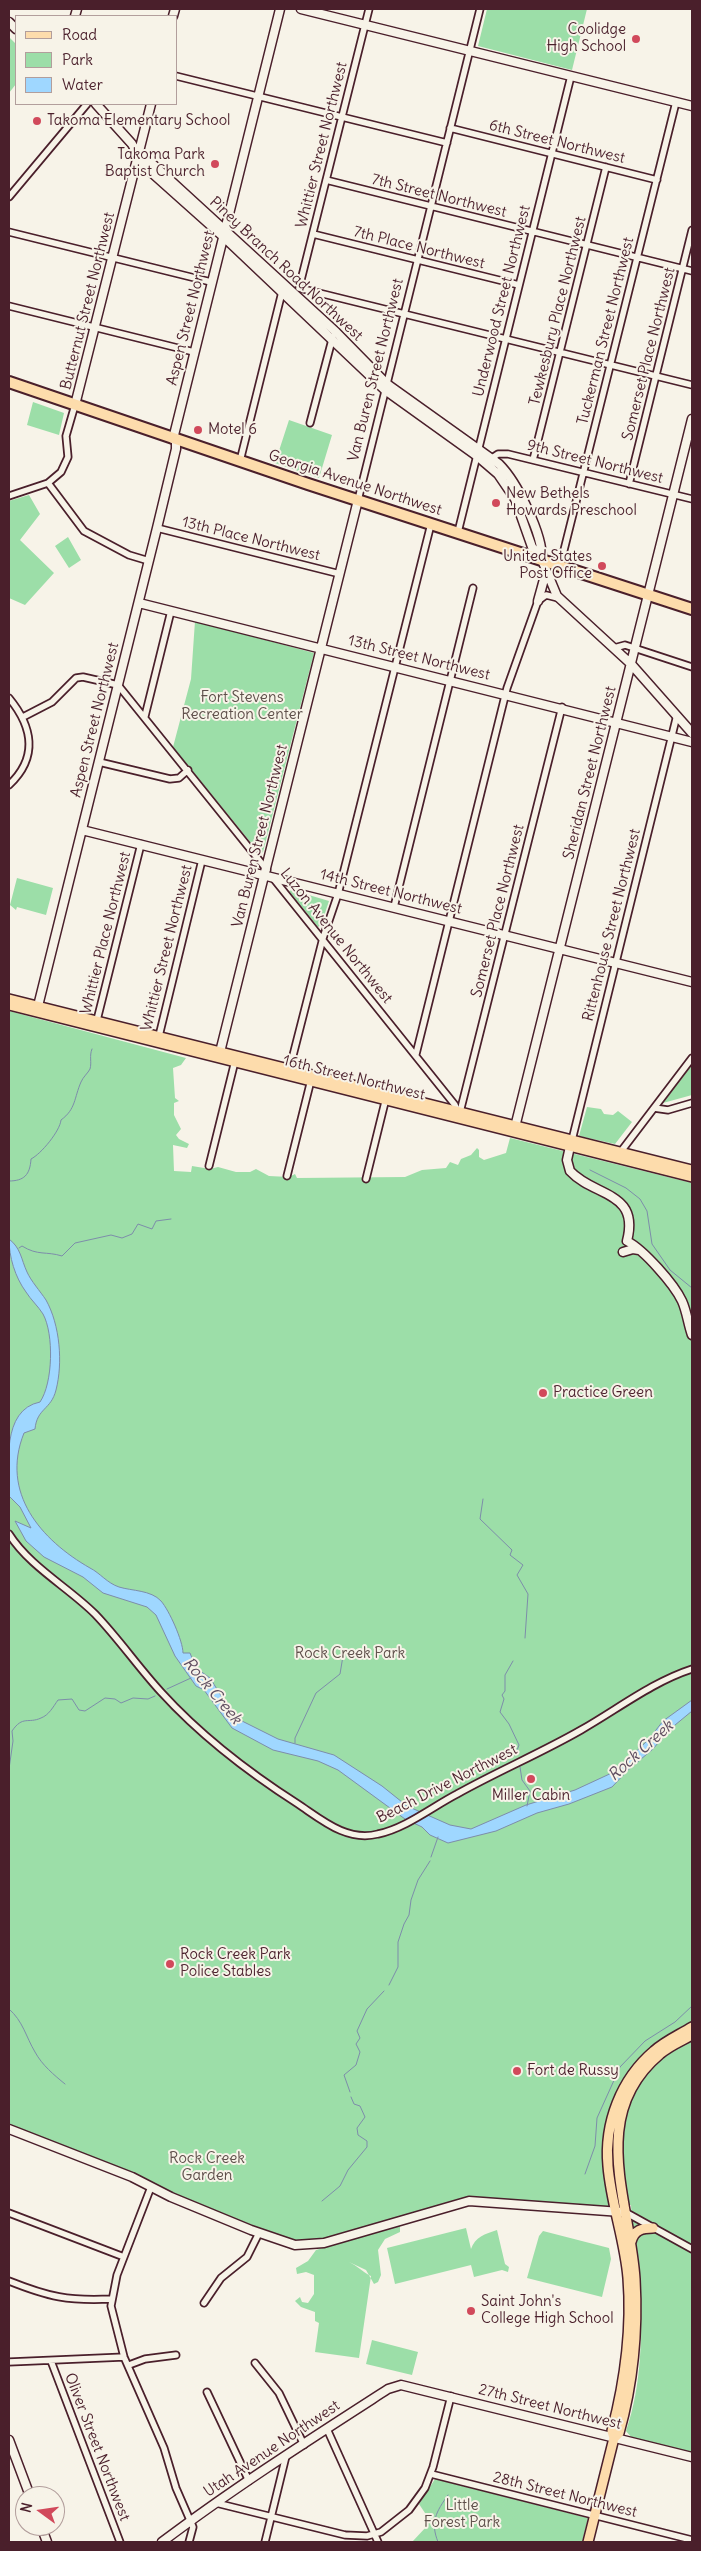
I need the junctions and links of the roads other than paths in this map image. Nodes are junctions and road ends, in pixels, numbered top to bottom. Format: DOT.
graph roads {
  1 [pos="280,9"];
  2 [pos="301,9"];
  3 [pos="369,9"];
  4 [pos="480,9"];
  5 [pos="365,25"];
  6 [pos="470,51"];
  7 [pos="178,76"];
  8 [pos="571,76"];
  9 [pos="258,96"];
  10 [pos="676,102"];
  11 [pos="86,105"];
  12 [pos="97,105"];
  13 [pos="152,105"];
  14 [pos="692,106"];
  15 [pos="342,117"];
  16 [pos="450,128"];
  17 [pos="447,143"];
  18 [pos="552,153"];
  19 [pos="139,154"];
  20 [pos="606,167"];
  21 [pos="326,180"];
  22 [pos="657,180"];
  23 [pos="9,197"];
  24 [pos="431,206"];
  25 [pos="692,230"];
  26 [pos="9,232"];
  27 [pos="532,232"];
  28 [pos="224,233"];
  29 [pos="313,234"];
  30 [pos="587,245"];
  31 [pos="113,258"];
  32 [pos="638,258"];
  33 [pos="418,260"];
  34 [pos="682,269"];
  35 [pos="692,272"];
  36 [pos="211,282"];
  37 [pos="519,285"];
  38 [pos="282,292"];
  39 [pos="9,306"];
  40 [pos="404,314"];
  41 [pos="95,328"];
  42 [pos="334,336"];
  43 [pos="506,339"];
  44 [pos="194,352"];
  45 [pos="560,352"];
  46 [pos="610,365"];
  47 [pos="656,376"];
  48 [pos="9,382"];
  49 [pos="692,385"];
  50 [pos="386,387"];
  51 [pos="75,405"];
  52 [pos="692,419"];
  53 [pos="310,423"];
  54 [pos="174,440"];
  55 [pos="478,452"];
  56 [pos="492,458"];
  57 [pos="533,460"];
  58 [pos="240,461"];
  59 [pos="584,472"];
  60 [pos="48,483"];
  61 [pos="629,484"];
  62 [pos="673,495"];
  63 [pos="9,496"];
  64 [pos="358,500"];
  65 [pos="692,500"];
  66 [pos="521,504"];
  67 [pos="431,524"];
  68 [pos="157,528"];
  69 [pos="458,532"];
  70 [pos="542,560"];
  71 [pos="149,561"];
  72 [pos="560,566"];
  73 [pos="546,572"];
  74 [pos="340,574"];
  75 [pos="474,588"];
  76 [pos="649,594"];
  77 [pos="558,598"];
  78 [pos="538,601"];
  79 [pos="139,603"];
  80 [pos="692,608"];
  81 [pos="171,611"];
  82 [pos="321,648"];
  83 [pos="614,648"];
  84 [pos="635,648"];
  85 [pos="631,664"];
  86 [pos="395,666"];
  87 [pos="692,667"];
  88 [pos="450,680"];
  89 [pos="118,685"];
  90 [pos="505,694"];
  91 [pos="9,698"];
  92 [pos="562,708"];
  93 [pos="677,715"];
  94 [pos="145,716"];
  95 [pos="23,717"];
  96 [pos="617,721"];
  97 [pos="691,731"];
  98 [pos="672,735"];
  99 [pos="692,742"];
  100 [pos="99,762"];
  101 [pos="188,770"];
  102 [pos="9,785"];
  103 [pos="82,830"];
  104 [pos="141,844"];
  105 [pos="202,860"];
  106 [pos="268,874"];
  107 [pos="338,894"];
  108 [pos="394,907"];
  109 [pos="449,921"];
  110 [pos="505,935"];
  111 [pos="323,938"];
  112 [pos="560,949"];
  113 [pos="616,963"];
  114 [pos="692,982"];
  115 [pos="9,999"];
  116 [pos="9,1005"];
  117 [pos="37,1009"];
  118 [pos="96,1024"];
  119 [pos="158,1040"];
  120 [pos="416,1054"];
  121 [pos="220,1055"];
  122 [pos="692,1058"];
  123 [pos="236,1059"];
  124 [pos="289,1073"];
  125 [pos="311,1078"];
  126 [pos="386,1097"];
  127 [pos="692,1103"];
  128 [pos="654,1108"];
  129 [pos="456,1114"];
  130 [pos="515,1129"];
  131 [pos="571,1143"];
  132 [pos="619,1156"];
  133 [pos="209,1166"];
  134 [pos="692,1170"];
  135 [pos="287,1176"];
  136 [pos="692,1178"];
  137 [pos="366,1179"];
  138 [pos="639,1250"];
  139 [pos="623,1252"];
  140 [pos="692,1335"];
  141 [pos="9,1534"];
  142 [pos="692,1670"];
  143 [pos="692,2027"];
  144 [pos="692,2035"];
  145 [pos="9,2129"];
  146 [pos="151,2186"];
  147 [pos="621,2212"];
  148 [pos="9,2213"];
  149 [pos="653,2228"];
  150 [pos="259,2233"];
  151 [pos="631,2242"];
  152 [pos="692,2249"];
  153 [pos="124,2257"];
  154 [pos="9,2281"];
  155 [pos="111,2299"];
  156 [pos="204,2303"];
  157 [pos="176,2355"];
  158 [pos="124,2357"];
  159 [pos="51,2361"];
  160 [pos="9,2362"];
  161 [pos="255,2363"];
  162 [pos="129,2365"];
  163 [pos="401,2385"];
  164 [pos="207,2392"];
  165 [pos="451,2396"];
  166 [pos="327,2429"];
  167 [pos="614,2438"];
  168 [pos="9,2440"];
  169 [pos="304,2445"];
  170 [pos="286,2456"];
  171 [pos="692,2457"];
  172 [pos="431,2474"];
  173 [pos="249,2481"];
  174 [pos="26,2486"];
  175 [pos="216,2503"];
  176 [pos="595,2515"];
  177 [pos="271,2517"];
  178 [pos="190,2521"];
  179 [pos="374,2534"];
  180 [pos="692,2540"];
  181 [pos="120,2542"];
  182 [pos="162,2542"];
  183 [pos="189,2542"];
  184 [pos="265,2542"];
  185 [pos="378,2542"];
  186 [pos="588,2542"];
  1 -- 9 [label="street, Aspen Street Northwest"];
  2 -- 5 [label="street"];
  3 -- 5 [label="street, Whittier Street Northwest"];
  4 -- 6 [label="street, Van Buren Street Northwest"];
  5 -- 6 [label="street"];
  5 -- 15 [label="street, Whittier Street Northwest"];
  6 -- 8 [label="street"];
  6 -- 16 [label="street, Van Buren Street Northwest"];
  7 -- 9 [label="street"];
  8 -- 10 [label="street"];
  8 -- 18 [label="street, Underwood Street Northwest"];
  9 -- 15 [label="street"];
  9 -- 28 [label="street, Aspen Street Northwest"];
  10 -- 14 [label="street"];
  10 -- 22 [label="street, Tuckerman Street Northwest"];
  11 -- 23 [label="street"];
  12 -- 19 [label="street, Piney Branch Road Northwest"];
  13 -- 19 [label="street, Butternut Street Northwest"];
  15 -- 17 [label="street"];
  15 -- 21 [label="street, Whittier Street Northwest"];
  16 -- 17 [label="street, Van Buren Street Northwest"];
  16 -- 18 [label="street, 6th Street Northwest"];
  17 -- 24 [label="street, Van Buren Street Northwest"];
  18 -- 20 [label="street, 6th Street Northwest"];
  18 -- 27 [label="street, Underwood Street Northwest"];
  19 -- 28 [label="street, Piney Branch Road Northwest"];
  19 -- 31 [label="street, Butternut Street Northwest"];
  20 -- 22 [label="street, 6th Street Northwest"];
  20 -- 30 [label="street, Tewkesbury Place Northwest"];
  21 -- 24 [label="street, 7th Street Northwest"];
  21 -- 29 [label="street, Whittier Street Northwest"];
  22 -- 32 [label="street, Tuckerman Street Northwest"];
  24 -- 27 [label="street, 7th Street Northwest"];
  24 -- 33 [label="street, Van Buren Street Northwest"];
  25 -- 34 [label="street, Somerset Place Northwest"];
  26 -- 31 [label="street"];
  27 -- 30 [label="street, 7th Street Northwest"];
  27 -- 37 [label="street, Underwood Street Northwest"];
  28 -- 36 [label="street, Aspen Street Northwest"];
  28 -- 38 [label="street, Piney Branch Road Northwest"];
  28 -- 42 [label="street, Piney Branch Road Northwest"];
  29 -- 33 [label="street, 7th Place Northwest"];
  29 -- 40 [label="street, Whittier Street Northwest"];
  30 -- 32 [label="street, 7th Street Northwest"];
  30 -- 45 [label="street, Tewkesbury Place Northwest"];
  31 -- 36 [label="street"];
  31 -- 41 [label="street, Butternut Street Northwest"];
  32 -- 34 [label="street, 7th Street Northwest"];
  32 -- 46 [label="street, Tuckerman Street Northwest"];
  33 -- 37 [label="street, 7th Place Northwest"];
  33 -- 40 [label="street, Van Buren Street Northwest"];
  34 -- 35 [label="street, 7th Street Northwest"];
  34 -- 47 [label="street, Somerset Place Northwest"];
  36 -- 44 [label="street, Aspen Street Northwest"];
  37 -- 43 [label="street, Underwood Street Northwest"];
  38 -- 42 [label="street, Piney Branch Road Northwest"];
  38 -- 58 [label="street"];
  39 -- 41 [label="street"];
  40 -- 43 [label="street"];
  40 -- 50 [label="street, Van Buren Street Northwest"];
  41 -- 44 [label="street"];
  41 -- 51 [label="street, Butternut Street Northwest"];
  42 -- 50 [label="street, Piney Branch Road Northwest"];
  42 -- 53 [label="street"];
  43 -- 45 [label="street"];
  43 -- 55 [label="street, Underwood Street Northwest"];
  44 -- 54 [label="street, Aspen Street Northwest"];
  45 -- 46 [label="street"];
  45 -- 57 [label="street, Tewkesbury Place Northwest"];
  46 -- 47 [label="street"];
  46 -- 59 [label="street, Tuckerman Street Northwest"];
  47 -- 49 [label="street"];
  47 -- 61 [label="street, Somerset Place Northwest"];
  48 -- 51 [label="highway, Georgia Avenue Northwest"];
  50 -- 55 [label="street, Piney Branch Road Northwest"];
  50 -- 64 [label="street, Van Buren Street Northwest"];
  51 -- 54 [label="highway, Georgia Avenue Northwest"];
  51 -- 60 [label="street, Butternut Street Northwest"];
  52 -- 62 [label="street, Sheridan Street Northwest"];
  54 -- 58 [label="highway, Georgia Avenue Northwest"];
  54 -- 68 [label="street, Aspen Street Northwest"];
  55 -- 56 [label="street, Piney Branch Road Northwest"];
  55 -- 66 [label="street, Piney Branch Road Northwest"];
  55 -- 69 [label="street, Underwood Street Northwest"];
  56 -- 57 [label="street, 9th Street Northwest"];
  56 -- 66 [label="street, Piney Branch Road Northwest"];
  57 -- 59 [label="street, 9th Street Northwest"];
  58 -- 64 [label="highway, Georgia Avenue Northwest"];
  59 -- 61 [label="street, 9th Street Northwest"];
  59 -- 72 [label="street, Tuckerman Street Northwest"];
  60 -- 63 [label="street"];
  60 -- 71 [label="street"];
  61 -- 62 [label="street, 9th Street Northwest"];
  62 -- 65 [label="street, 9th Street Northwest"];
  62 -- 76 [label="street, Sheridan Street Northwest"];
  64 -- 67 [label="highway, Georgia Avenue Northwest"];
  64 -- 74 [label="street, Van Buren Street Northwest"];
  66 -- 70 [label="street, Piney Branch Road Northwest"];
  67 -- 69 [label="highway, Georgia Avenue Northwest"];
  67 -- 86 [label="street"];
  68 -- 71 [label="street, Aspen Street Northwest"];
  68 -- 74 [label="street, 13th Place Northwest"];
  69 -- 70 [label="highway, Georgia Avenue Northwest"];
  70 -- 72 [label="highway, Georgia Avenue Northwest"];
  70 -- 73 [label="street, Piney Branch Road Northwest"];
  71 -- 79 [label="street, Aspen Street Northwest"];
  72 -- 76 [label="highway, Georgia Avenue Northwest"];
  73 -- 77 [label="street, Piney Branch Road Northwest"];
  73 -- 78 [label="street"];
  74 -- 82 [label="street, Van Buren Street Northwest"];
  75 -- 88 [label="street"];
  76 -- 80 [label="highway, Georgia Avenue Northwest"];
  76 -- 84 [label="street, Sheridan Street Northwest"];
  77 -- 78 [label="street"];
  77 -- 83 [label="street, Piney Branch Road Northwest"];
  78 -- 90 [label="street"];
  79 -- 81 [label="street, 13th Street Northwest"];
  79 -- 89 [label="street, Aspen Street Northwest"];
  81 -- 82 [label="street, 13th Street Northwest"];
  81 -- 94 [label="street"];
  82 -- 86 [label="street, 13th Street Northwest"];
  82 -- 106 [label="street, Van Buren Street Northwest"];
  83 -- 84 [label="street"];
  83 -- 85 [label="street, Piney Branch Road Northwest"];
  84 -- 85 [label="street, Sheridan Street Northwest"];
  84 -- 87 [label="street"];
  85 -- 93 [label="street, Piney Branch Road Northwest"];
  85 -- 96 [label="street, Sheridan Street Northwest"];
  86 -- 88 [label="street, 13th Street Northwest"];
  86 -- 107 [label="street"];
  88 -- 90 [label="street, 13th Street Northwest"];
  88 -- 108 [label="street"];
  89 -- 94 [label="street, Luzon Avenue Northwest"];
  89 -- 95 [label="street"];
  89 -- 100 [label="street, Aspen Street Northwest"];
  90 -- 92 [label="street, 13th Street Northwest"];
  90 -- 109 [label="street"];
  91 -- 95 [label="street"];
  92 -- 96 [label="street, 13th Street Northwest"];
  92 -- 110 [label="street, Somerset Place Northwest"];
  93 -- 97 [label="street, Piney Branch Road Northwest"];
  93 -- 98 [label="street, Rittenhouse Street Northwest"];
  94 -- 101 [label="street, Luzon Avenue Northwest"];
  95 -- 102 [label="street"];
  96 -- 98 [label="street, 13th Street Northwest"];
  96 -- 112 [label="street, Sheridan Street Northwest"];
  97 -- 98 [label="street"];
  98 -- 99 [label="street, 13th Street Northwest"];
  98 -- 113 [label="street, Rittenhouse Street Northwest"];
  100 -- 101 [label="street"];
  100 -- 103 [label="street, Aspen Street Northwest"];
  101 -- 106 [label="street, Luzon Avenue Northwest"];
  103 -- 104 [label="street, 14th Street Northwest"];
  103 -- 117 [label="street, Aspen Street Northwest"];
  104 -- 105 [label="street, 14th Street Northwest"];
  104 -- 118 [label="street, Whittier Place Northwest"];
  105 -- 106 [label="street, 14th Street Northwest"];
  105 -- 119 [label="street, Whittier Street Northwest"];
  106 -- 107 [label="street, 14th Street Northwest"];
  106 -- 111 [label="street, Luzon Avenue Northwest"];
  106 -- 121 [label="street, Van Buren Street Northwest"];
  107 -- 108 [label="street, 14th Street Northwest"];
  107 -- 111 [label="street"];
  108 -- 109 [label="street, 14th Street Northwest"];
  109 -- 110 [label="street, 14th Street Northwest"];
  109 -- 120 [label="street"];
  110 -- 112 [label="street, 14th Street Northwest"];
  110 -- 129 [label="street, Somerset Place Northwest"];
  111 -- 120 [label="street, Luzon Avenue Northwest"];
  111 -- 124 [label="street"];
  112 -- 113 [label="street, 14th Street Northwest"];
  112 -- 130 [label="street, Sheridan Street Northwest"];
  113 -- 114 [label="street, 14th Street Northwest"];
  113 -- 131 [label="street, Rittenhouse Street Northwest"];
  115 -- 117 [label="main road, 16th Street Northwest"];
  116 -- 117 [label="main road, 16th Street Northwest"];
  117 -- 118 [label="main road, 16th Street Northwest"];
  118 -- 119 [label="main road, 16th Street Northwest"];
  119 -- 121 [label="main road, 16th Street Northwest"];
  120 -- 129 [label="street, Luzon Avenue Northwest"];
  121 -- 123 [label="main road, 16th Street Northwest"];
  122 -- 128 [label="street"];
  123 -- 124 [label="main road, 16th Street Northwest"];
  123 -- 133 [label="street"];
  124 -- 125 [label="main road, 16th Street Northwest"];
  125 -- 126 [label="main road, 16th Street Northwest"];
  125 -- 135 [label="street"];
  126 -- 129 [label="main road, 16th Street Northwest"];
  126 -- 137 [label="street"];
  127 -- 128 [label="street"];
  128 -- 132 [label="street"];
  129 -- 130 [label="main road, 16th Street Northwest"];
  130 -- 131 [label="main road, 16th Street Northwest"];
  131 -- 132 [label="main road, 16th Street Northwest"];
  131 -- 138 [label="street"];
  132 -- 134 [label="main road, 16th Street Northwest"];
  132 -- 136 [label="main road, 16th Street Northwest"];
  138 -- 139 [label="street"];
  138 -- 140 [label="street"];
  141 -- 142 [label="street, Beach Drive Northwest"];
  143 -- 147 [label="main road"];
  144 -- 147 [label="main road"];
  145 -- 146 [label="street"];
  146 -- 150 [label="street"];
  146 -- 153 [label="street"];
  147 -- 149 [label="street"];
  147 -- 150 [label="street"];
  147 -- 151 [label="main road"];
  147 -- 167 [label="main road"];
  148 -- 153 [label="street"];
  149 -- 151 [label="main road"];
  149 -- 152 [label="street"];
  150 -- 156 [label="street"];
  151 -- 167 [label="main road"];
  153 -- 155 [label="street"];
  154 -- 155 [label="street"];
  155 -- 158 [label="street"];
  157 -- 162 [label="street"];
  158 -- 159 [label="street"];
  158 -- 162 [label="street"];
  159 -- 160 [label="street"];
  159 -- 181 [label="street, Oliver Street Northwest"];
  161 -- 169 [label="street"];
  162 -- 178 [label="street"];
  163 -- 165 [label="street, 27th Street Northwest"];
  163 -- 166 [label="street, Utah Avenue Northwest"];
  164 -- 173 [label="street"];
  165 -- 167 [label="street, 27th Street Northwest"];
  165 -- 172 [label="street"];
  166 -- 169 [label="street, Utah Avenue Northwest"];
  166 -- 179 [label="street"];
  167 -- 171 [label="street, 27th Street Northwest"];
  167 -- 176 [label="main road"];
  168 -- 174 [label="street"];
  169 -- 170 [label="street, Utah Avenue Northwest"];
  170 -- 173 [label="street, Utah Avenue Northwest"];
  170 -- 177 [label="street"];
  172 -- 176 [label="street, 28th Street Northwest"];
  172 -- 179 [label="street"];
  173 -- 175 [label="street, Utah Avenue Northwest"];
  175 -- 177 [label="street"];
  175 -- 178 [label="street, Utah Avenue Northwest"];
  176 -- 180 [label="street, 28th Street Northwest"];
  176 -- 186 [label="main road"];
  177 -- 179 [label="street"];
  177 -- 184 [label="street"];
  178 -- 182 [label="street, Utah Avenue Northwest"];
  178 -- 183 [label="street"];
  179 -- 185 [label="street"];
}
